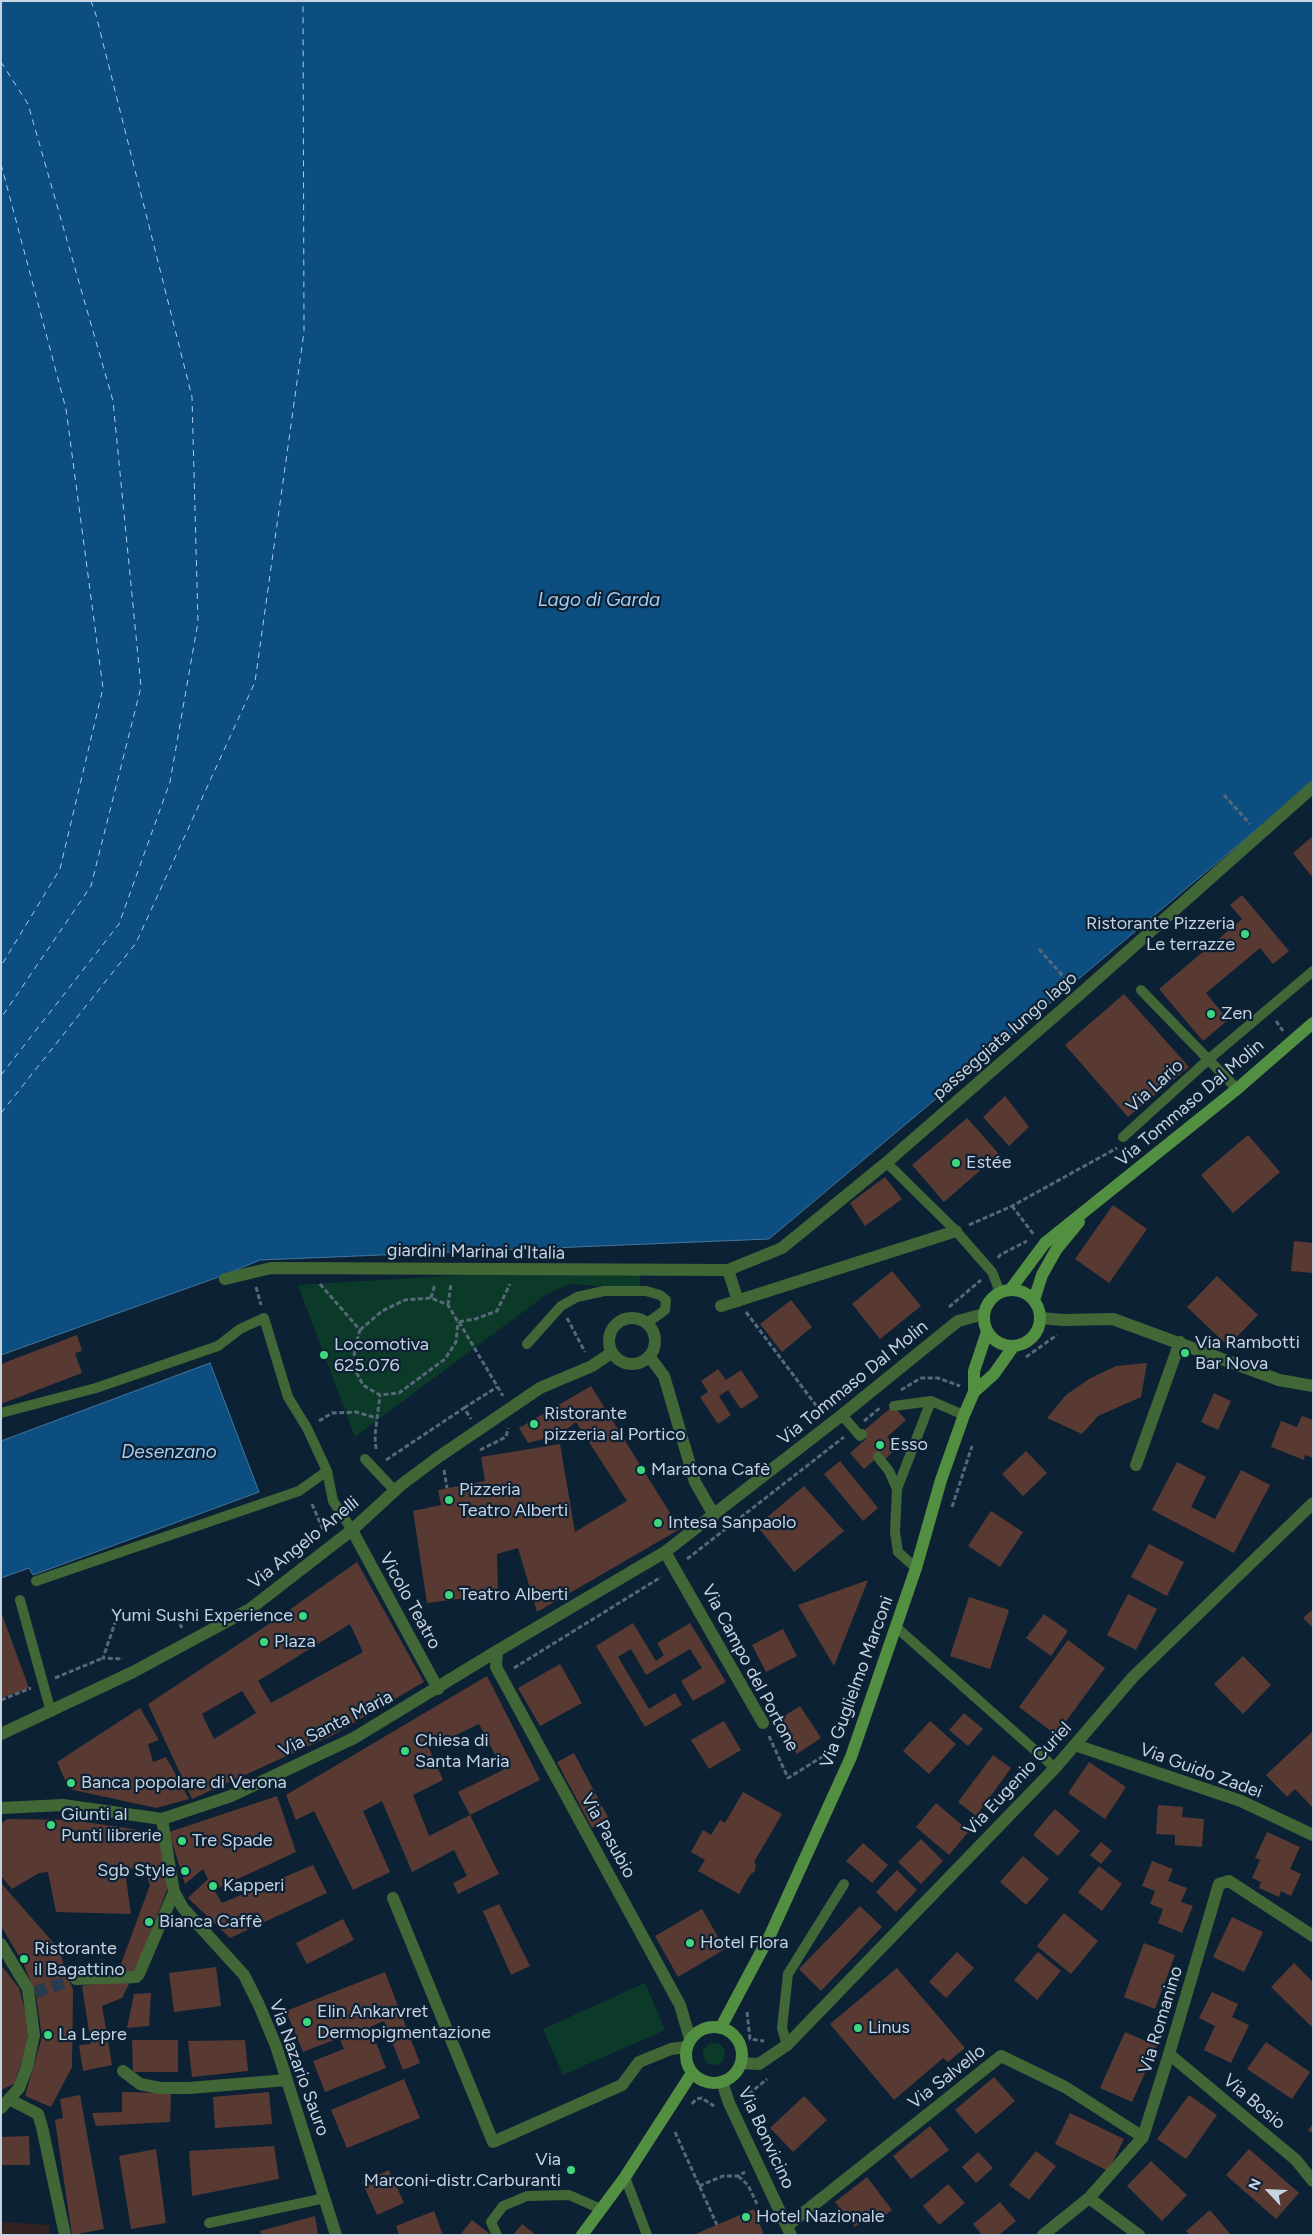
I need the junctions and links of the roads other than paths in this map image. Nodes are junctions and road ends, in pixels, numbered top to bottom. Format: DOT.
graph roads {
  1 [pos="1313,787"];
  2 [pos="1313,971"];
  3 [pos="1141,990"];
  4 [pos="1313,1023"];
  5 [pos="1208,1060"];
  6 [pos="1237,1089"];
  7 [pos="1123,1137"];
  8 [pos="892,1167"];
  9 [pos="1089,1209"];
  10 [pos="956,1231"];
  11 [pos="728,1270"];
  12 [pos="225,1280"];
  13 [pos="1005,1291"];
  14 [pos="1034,1300"];
  15 [pos="738,1301"];
  16 [pos="721,1306"];
  17 [pos="984,1314"];
  18 [pos="1041,1318"];
  19 [pos="648,1323"];
  20 [pos="987,1332"];
  21 [pos="1180,1342"];
  22 [pos="527,1344"];
  23 [pos="1013,1347"];
  24 [pos="612,1353"];
  25 [pos="649,1356"];
  26 [pos="1313,1386"];
  27 [pos="974,1392"];
  28 [pos="931,1401"];
  29 [pos="894,1406"];
  30 [pos="1,1413"];
  31 [pos="842,1415"];
  32 [pos="964,1415"];
  33 [pos="858,1432"];
  34 [pos="878,1457"];
  35 [pos="366,1459"];
  36 [pos="1136,1465"];
  37 [pos="327,1471"];
  38 [pos="398,1488"];
  39 [pos="897,1489"];
  40 [pos="1313,1503"];
  41 [pos="714,1514"];
  42 [pos="352,1530"];
  43 [pos="665,1552"];
  44 [pos="916,1568"];
  45 [pos="36,1581"];
  46 [pos="20,1600"];
  47 [pos="896,1627"];
  48 [pos="497,1651"];
  49 [pos="438,1688"];
  50 [pos="51,1712"];
  51 [pos="763,1723"];
  52 [pos="1,1734"];
  53 [pos="1075,1745"];
  54 [pos="1055,1768"];
  55 [pos="3,1807"];
  56 [pos="162,1818"];
  57 [pos="1313,1835"];
  58 [pos="844,1884"];
  59 [pos="174,1892"];
  60 [pos="393,1898"];
  61 [pos="1313,1936"];
  62 [pos="1,1944"];
  63 [pos="73,1980"];
  64 [pos="721,2027"];
  65 [pos="688,2043"];
  66 [pos="787,2045"];
  67 [pos="1169,2054"];
  68 [pos="741,2063"];
  69 [pos="123,2071"];
  70 [pos="692,2073"];
  71 [pos="287,2080"];
  72 [pos="722,2082"];
  73 [pos="5,2104"];
  74 [pos="1143,2137"];
  75 [pos="625,2177"];
  76 [pos="1313,2181"];
  77 [pos="325,2198"];
  78 [pos="1089,2198"];
  79 [pos="601,2209"];
  80 [pos="209,2223"];
  81 [pos="788,2231"];
  82 [pos="65,2235"];
  83 [pos="336,2235"];
  84 [pos="497,2235"];
  85 [pos="582,2235"];
  86 [pos="647,2235"];
  87 [pos="1043,2235"];
  88 [pos="1139,2235"];
  1 -- 11 [label="street, passeggiata lungo lago"];
  2 -- 5 [label="lane, Via Lario"];
  3 -- 5 [label="lane, Via Lario"];
  4 -- 6 [label="main road, Via Tommaso Dal Molin"];
  5 -- 6 [label="lane, Via Lario"];
  5 -- 7 [label="lane, Via Lario"];
  6 -- 9 [label="main road, Via Tommaso Dal Molin"];
  8 -- 10 [label="lane"];
  9 -- 13 [label="main road, Via Tommaso Dal Molin"];
  9 -- 14 [label="main road, Via Tommaso Dal Molin"];
  10 -- 13 [label="lane"];
  10 -- 15 [label="street"];
  11 -- 12 [label="street, giardini Marinai d'Italia"];
  11 -- 15 [label="street"];
  13 -- 14 [label="main road"];
  13 -- 17 [label="main road"];
  14 -- 18 [label="main road"];
  15 -- 16 [label="street"];
  17 -- 20 [label="main road"];
  17 -- 31 [label="street, Via Tommaso Dal Molin"];
  18 -- 21 [label="street"];
  18 -- 23 [label="main road"];
  19 -- 22 [label="lane"];
  19 -- 24 [label="street"];
  19 -- 25 [label="street"];
  20 -- 23 [label="main road"];
  20 -- 27 [label="main road"];
  21 -- 26 [label="street"];
  21 -- 36 [label="street"];
  23 -- 27 [label="main road, Via Guglielmo Marconi"];
  24 -- 25 [label="street"];
  24 -- 38 [label="street, Via Angelo Anelli"];
  25 -- 41 [label="street"];
  27 -- 32 [label="main road, Via Guglielmo Marconi"];
  28 -- 29 [label="lane"];
  28 -- 32 [label="lane"];
  28 -- 39 [label="lane"];
  30 -- 37 [label="lane"];
  31 -- 33 [label="lane"];
  31 -- 41 [label="street, Via Tommaso Dal Molin"];
  32 -- 44 [label="main road, Via Guglielmo Marconi"];
  34 -- 39 [label="lane"];
  35 -- 38 [label="lane"];
  37 -- 42 [label="lane"];
  37 -- 45 [label="lane"];
  38 -- 42 [label="street, Via Angelo Anelli"];
  39 -- 44 [label="lane"];
  40 -- 53 [label="street, Via Eugenio Curiel"];
  41 -- 43 [label="street, Via Tommaso Dal Molin"];
  42 -- 49 [label="street, Vicolo Teatro"];
  42 -- 50 [label="street, Via Angelo Anelli"];
  43 -- 48 [label="street, Via Tommaso Dal Molin"];
  43 -- 51 [label="street, Via Campo del Portone"];
  44 -- 47 [label="main road, Via Guglielmo Marconi"];
  46 -- 50 [label="lane"];
  47 -- 54 [label="lane"];
  47 -- 64 [label="main road, Via Guglielmo Marconi"];
  48 -- 49 [label="street, Via Santa Maria"];
  48 -- 65 [label="street, Via Pasubio"];
  49 -- 56 [label="street, Via Santa Maria"];
  50 -- 52 [label="street, Via Angelo Anelli"];
  53 -- 54 [label="street, Via Eugenio Curiel"];
  53 -- 57 [label="street, Via Guido Zadei"];
  54 -- 66 [label="street, Via Eugenio Curiel"];
  55 -- 56 [label="street, Via Santa Maria"];
  56 -- 59 [label="street, Via Nazario Sauro"];
  58 -- 66 [label="lane"];
  59 -- 63 [label="street"];
  59 -- 71 [label="street, Via Nazario Sauro"];
  60 -- 65 [label="street"];
  61 -- 67 [label="street, Via Romanino"];
  62 -- 73 [label="street"];
  64 -- 65 [label="main road"];
  64 -- 68 [label="main road"];
  65 -- 70 [label="main road"];
  66 -- 68 [label="street, Via Eugenio Curiel"];
  67 -- 74 [label="street, Via Romanino"];
  67 -- 76 [label="street, Via Bosio"];
  68 -- 72 [label="main road"];
  69 -- 71 [label="street"];
  70 -- 72 [label="main road"];
  70 -- 75 [label="main road"];
  71 -- 77 [label="street, Via Nazario Sauro"];
  72 -- 81 [label="street, Via Bonvicino"];
  73 -- 82 [label="street"];
  74 -- 78 [label="street, Via Romanino"];
  74 -- 81 [label="street, Via Salvello"];
  75 -- 79 [label="main road"];
  75 -- 86 [label="lane"];
  77 -- 80 [label="lane"];
  77 -- 83 [label="street, Via Nazario Sauro"];
  78 -- 87 [label="street, Via Romanino"];
  78 -- 88 [label="street"];
  79 -- 84 [label="lane"];
  79 -- 85 [label="main road"];
}
